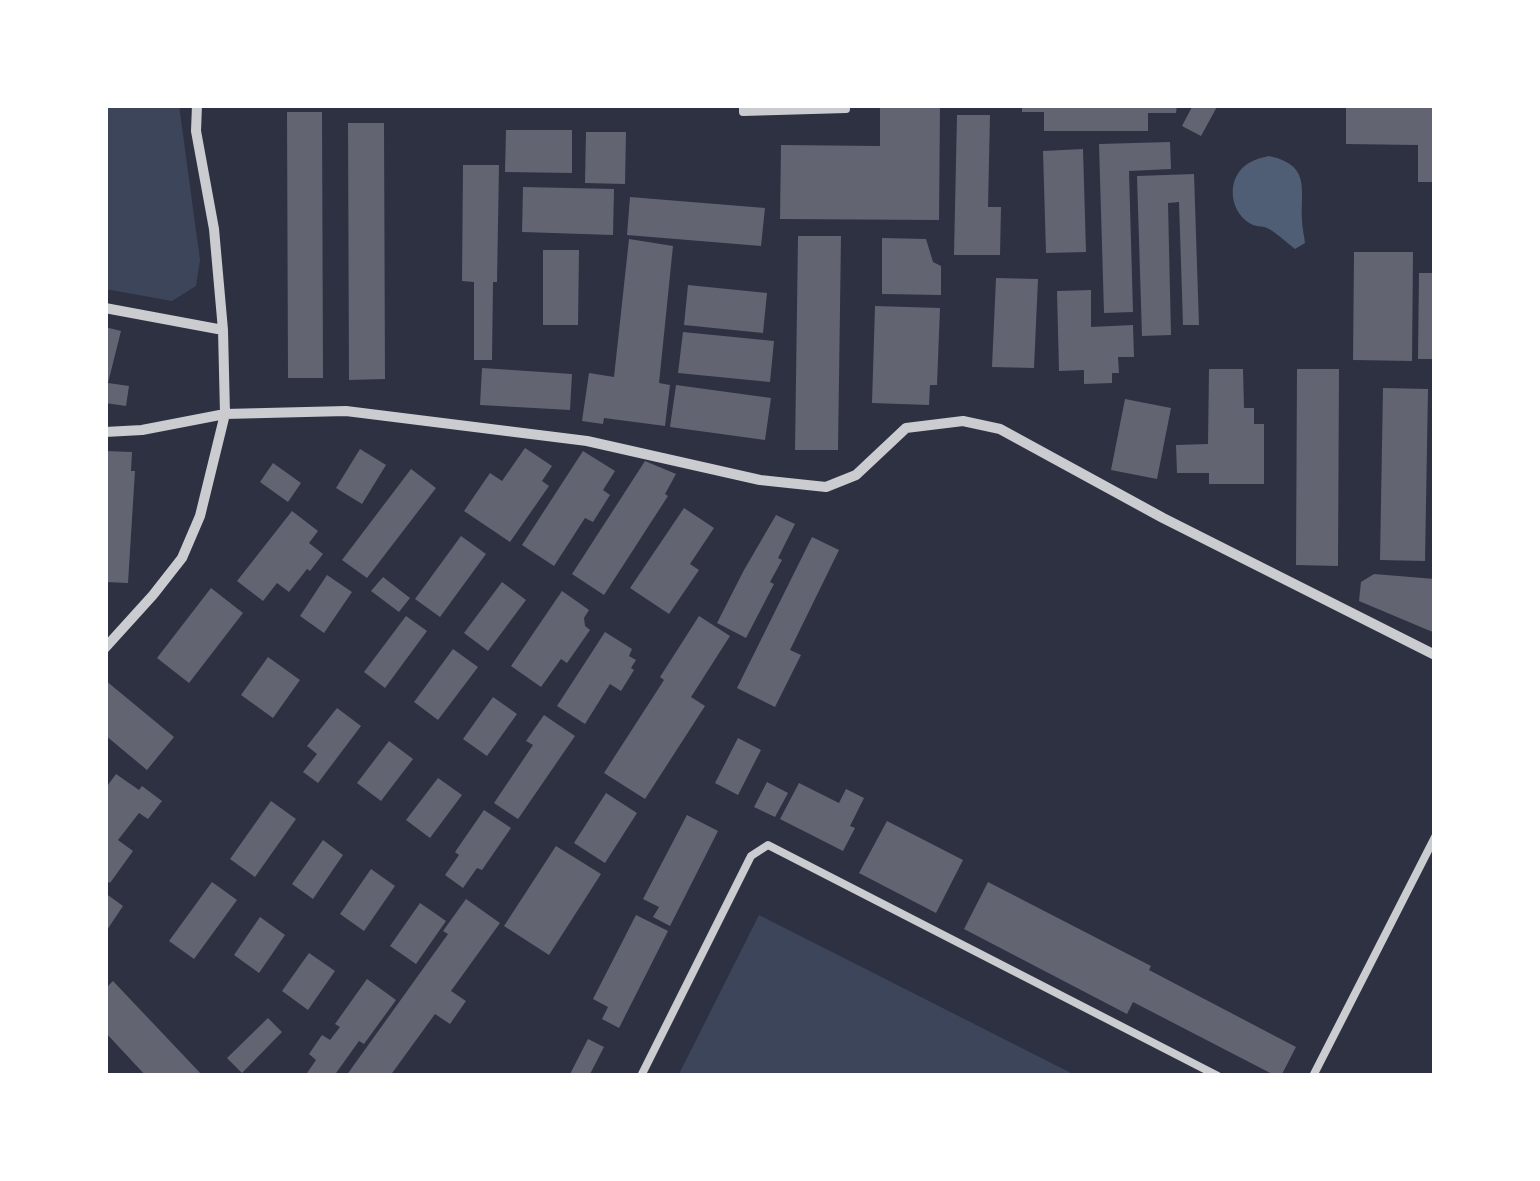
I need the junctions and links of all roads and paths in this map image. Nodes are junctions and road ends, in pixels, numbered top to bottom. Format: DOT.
graph roads {
  1 [pos="197,105"];
  2 [pos="743,105"];
  3 [pos="846,109"];
  4 [pos="105,308"];
  5 [pos="224,330"];
  6 [pos="225,414"];
  7 [pos="105,432"];
  8 [pos="105,648"];
  9 [pos="1435,655"];
  10 [pos="1435,837"];
  11 [pos="641,1076"];
  12 [pos="1218,1076"];
  13 [pos="1314,1076"];
  1 -- 5 [label="street"];
  2 -- 3 [label="lane"];
  4 -- 5 [label="street"];
  5 -- 6 [label="street"];
  6 -- 7 [label="street"];
  6 -- 8 [label="street"];
  6 -- 9 [label="street"];
  10 -- 13 [label="lane"];
  11 -- 12 [label="lane"];
}
